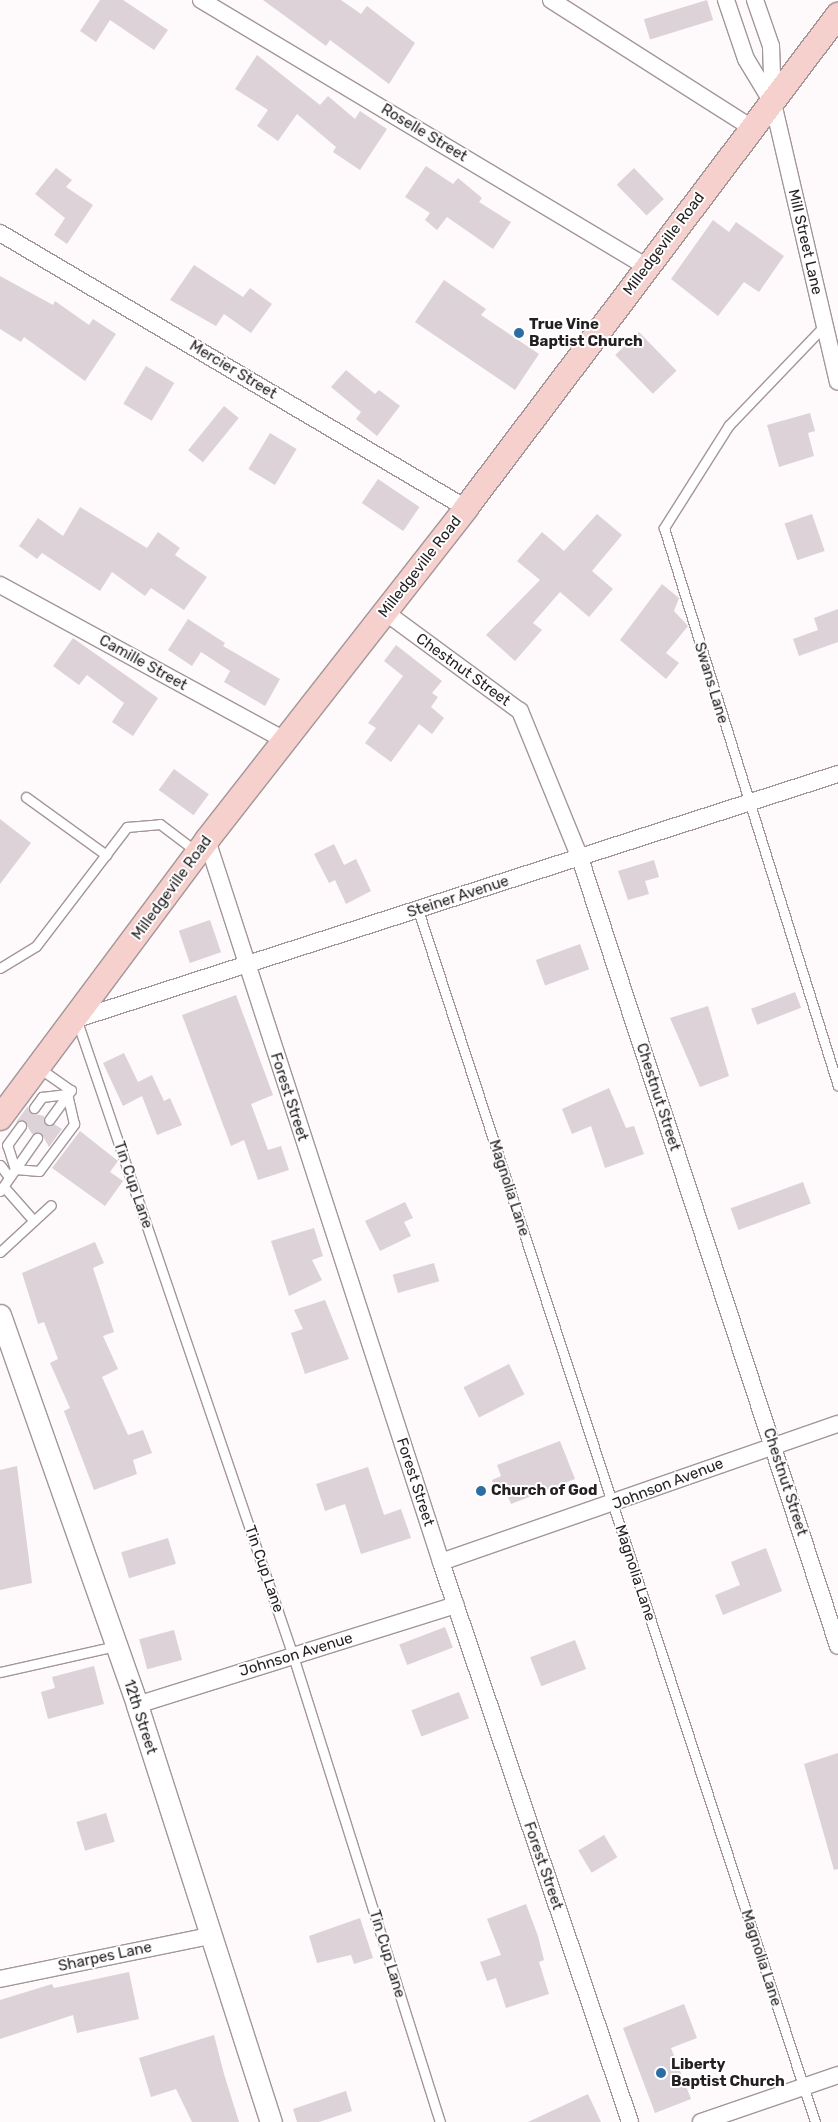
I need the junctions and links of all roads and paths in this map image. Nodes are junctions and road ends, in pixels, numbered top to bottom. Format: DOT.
graph roads {
  1 [pos="202,0"];
  2 [pos="551,0"];
  3 [pos="726,0"];
  4 [pos="754,0"];
  5 [pos="838,15"];
  6 [pos="773,103"];
  7 [pos="752,128"];
  8 [pos="0,233"];
  9 [pos="647,267"];
  10 [pos="825,325"];
  11 [pos="838,382"];
  12 [pos="466,508"];
  13 [pos="0,585"];
  14 [pos="384,612"];
  15 [pos="286,741"];
  16 [pos="838,774"];
  17 [pos="26,797"];
  18 [pos="746,803"];
  19 [pos="202,846"];
  20 [pos="106,855"];
  21 [pos="580,858"];
  22 [pos="418,910"];
  23 [pos="246,964"];
  24 [pos="0,968"];
  25 [pos="77,1018"];
  26 [pos="39,1068"];
  27 [pos="838,1086"];
  28 [pos="67,1094"];
  29 [pos="34,1108"];
  30 [pos="49,1120"];
  31 [pos="10,1122"];
  32 [pos="37,1138"];
  33 [pos="0,1165"];
  34 [pos="15,1169"];
  35 [pos="9,1177"];
  36 [pos="2,1189"];
  37 [pos="50,1205"];
  38 [pos="34,1221"];
  39 [pos="0,1252"];
  40 [pos="0,1316"];
  41 [pos="838,1424"];
  42 [pos="773,1445"];
  43 [pos="613,1505"];
  44 [pos="441,1562"];
  45 [pos="456,1605"];
  46 [pos="115,1646"];
  47 [pos="838,1646"];
  48 [pos="293,1656"];
  49 [pos="0,1672"];
  50 [pos="137,1706"];
  51 [pos="210,1936"];
  52 [pos="0,1979"];
  53 [pos="838,2075"];
  54 [pos="803,2087"];
  55 [pos="271,2122"];
  56 [pos="440,2122"];
  57 [pos="630,2122"];
  58 [pos="701,2122"];
  59 [pos="815,2122"];
  1 -- 9 [label="street, Roselle Street"];
  2 -- 7 [label="street"];
  3 -- 6 [label="street, Mill Street Lane"];
  4 -- 6 [label="street, Mill Street Lane"];
  5 -- 6 [label="main road, Milledgeville Road"];
  6 -- 7 [label="main road, Milledgeville Road"];
  6 -- 10 [label="street, Mill Street Lane"];
  7 -- 9 [label="main road, Milledgeville Road"];
  8 -- 12 [label="street, Mercier Street"];
  9 -- 12 [label="main road, Milledgeville Road"];
  10 -- 11 [label="street, Mill Street Lane"];
  10 -- 18 [label="lane, Swans Lane"];
  12 -- 14 [label="main road, Milledgeville Road"];
  13 -- 15 [label="street, Camille Street"];
  14 -- 15 [label="main road, Milledgeville Road"];
  14 -- 21 [label="street, Chestnut Street"];
  15 -- 19 [label="main road, Milledgeville Road"];
  16 -- 18 [label="street, Steiner Avenue"];
  17 -- 20 [label="lane"];
  18 -- 21 [label="street, Steiner Avenue"];
  18 -- 27 [label="lane, Swans Lane"];
  19 -- 20 [label="lane"];
  19 -- 23 [label="street, Forest Street"];
  19 -- 25 [label="main road, Milledgeville Road"];
  20 -- 24 [label="lane"];
  21 -- 22 [label="street, Steiner Avenue"];
  21 -- 42 [label="street, Chestnut Street"];
  22 -- 23 [label="street, Steiner Avenue"];
  22 -- 43 [label="lane, Magnolia Lane"];
  23 -- 25 [label="street, Steiner Avenue"];
  23 -- 44 [label="street, Forest Street"];
  25 -- 26 [label="main road, Milledgeville Road"];
  25 -- 48 [label="lane, Tin Cup Lane"];
  26 -- 28 [label="lane"];
  26 -- 31 [label="main road, Milledgeville Road"];
  28 -- 29 [label="lane"];
  28 -- 30 [label="lane"];
  28 -- 34 [label="lane"];
  31 -- 34 [label="lane"];
  32 -- 34 [label="lane"];
  33 -- 35 [label="lane"];
  34 -- 35 [label="lane"];
  35 -- 36 [label="lane"];
  36 -- 38 [label="lane"];
  37 -- 38 [label="lane"];
  38 -- 39 [label="lane"];
  40 -- 46 [label="street, 12th Street"];
  41 -- 42 [label="street, Johnson Avenue"];
  42 -- 43 [label="street, Johnson Avenue"];
  42 -- 47 [label="street, Chestnut Street"];
  43 -- 44 [label="street, Johnson Avenue"];
  43 -- 54 [label="lane, Magnolia Lane"];
  44 -- 45 [label="street, Forest Street"];
  45 -- 48 [label="street, Johnson Avenue"];
  45 -- 57 [label="street, Forest Street"];
  46 -- 49 [label="lane"];
  46 -- 50 [label="street, 12th Street"];
  48 -- 50 [label="street, Johnson Avenue"];
  48 -- 56 [label="lane, Tin Cup Lane"];
  50 -- 51 [label="street, 12th Street"];
  51 -- 52 [label="street, Sharpes Lane"];
  51 -- 55 [label="street, 12th Street"];
  53 -- 54 [label="street"];
  54 -- 58 [label="street"];
  54 -- 59 [label="lane, Magnolia Lane"];
}
